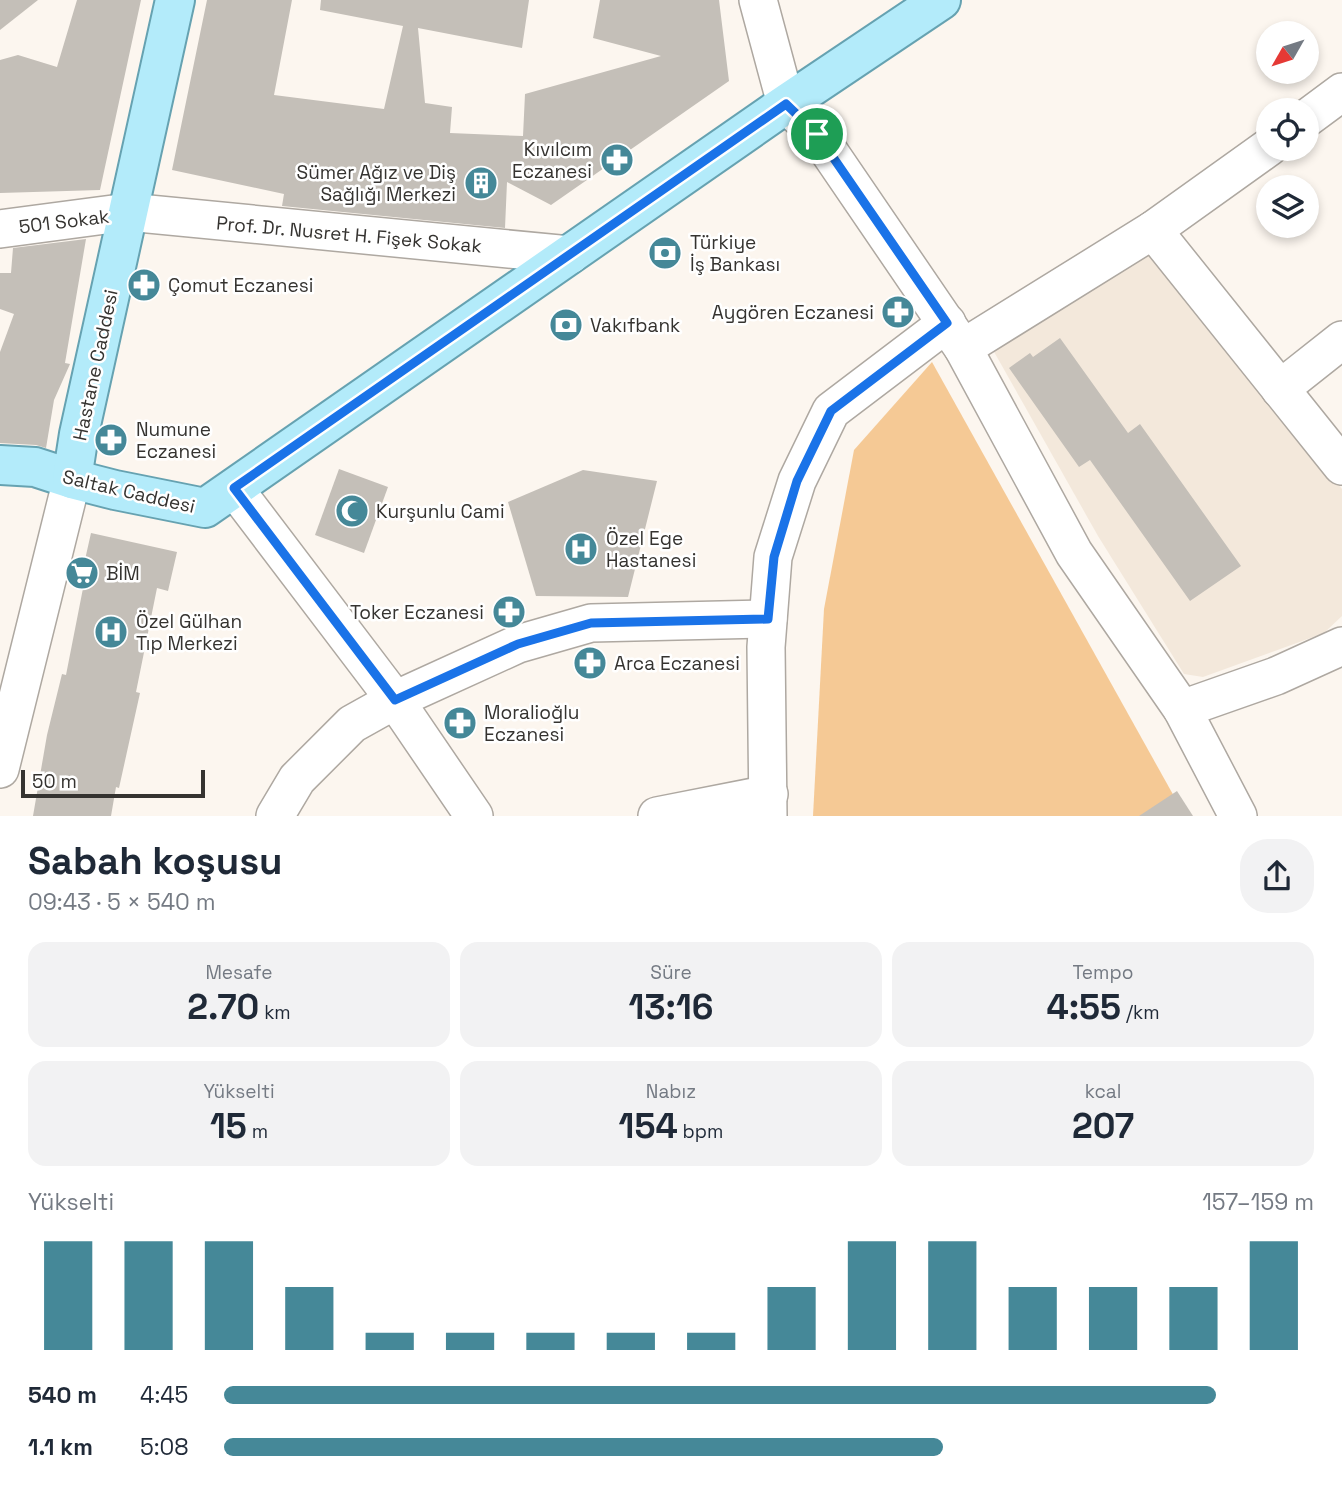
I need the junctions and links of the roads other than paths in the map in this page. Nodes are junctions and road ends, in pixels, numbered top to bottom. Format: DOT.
graph roads {
  1 [pos="175,0"];
  2 [pos="758,0"];
  3 [pos="941,0"];
  4 [pos="1342,92"];
  5 [pos="786,104"];
  6 [pos="1319,109"];
  7 [pos="1256,156"];
  8 [pos="128,212"];
  9 [pos="0,229"];
  10 [pos="1153,230"];
  11 [pos="570,255"];
  12 [pos="955,336"];
  13 [pos="1342,340"];
  14 [pos="1280,389"];
  15 [pos="0,465"];
  16 [pos="1342,466"];
  17 [pos="72,479"];
  18 [pos="234,488"];
  19 [pos="768,619"];
  20 [pos="1342,646"];
  21 [pos="395,700"];
  22 [pos="1182,709"];
  23 [pos="0,769"];
  24 [pos="768,805"];
  25 [pos="275,816"];
  26 [pos="474,816"];
  27 [pos="657,816"];
  28 [pos="1238,816"];
  1 -- 8 [label="main road, Hastane Caddesi"];
  2 -- 5 [label="street"];
  3 -- 5 [label="main road, Saltak Caddesi"];
  4 -- 6 [label="street"];
  5 -- 11 [label="main road, Saltak Caddesi"];
  5 -- 12 [label="street"];
  7 -- 10 [label="street"];
  8 -- 9 [label="street, 501 Sokak"];
  8 -- 11 [label="street, Prof. Dr. Nusret H. Fişek Sokak"];
  8 -- 17 [label="main road, Hastane Caddesi"];
  10 -- 12 [label="street"];
  10 -- 14 [label="street"];
  11 -- 18 [label="main road, Saltak Caddesi"];
  12 -- 19 [label="street"];
  12 -- 22 [label="street"];
  13 -- 14 [label="street"];
  14 -- 16 [label="street"];
  15 -- 17 [label="main road, Saltak Caddesi"];
  17 -- 18 [label="main road, Saltak Caddesi"];
  17 -- 23 [label="street, Hastane Caddesi"];
  18 -- 21 [label="street"];
  19 -- 21 [label="street"];
  19 -- 24 [label="street"];
  20 -- 22 [label="street"];
  21 -- 25 [label="street"];
  21 -- 26 [label="street"];
  22 -- 28 [label="street"];
  24 -- 27 [label="street"];
}
